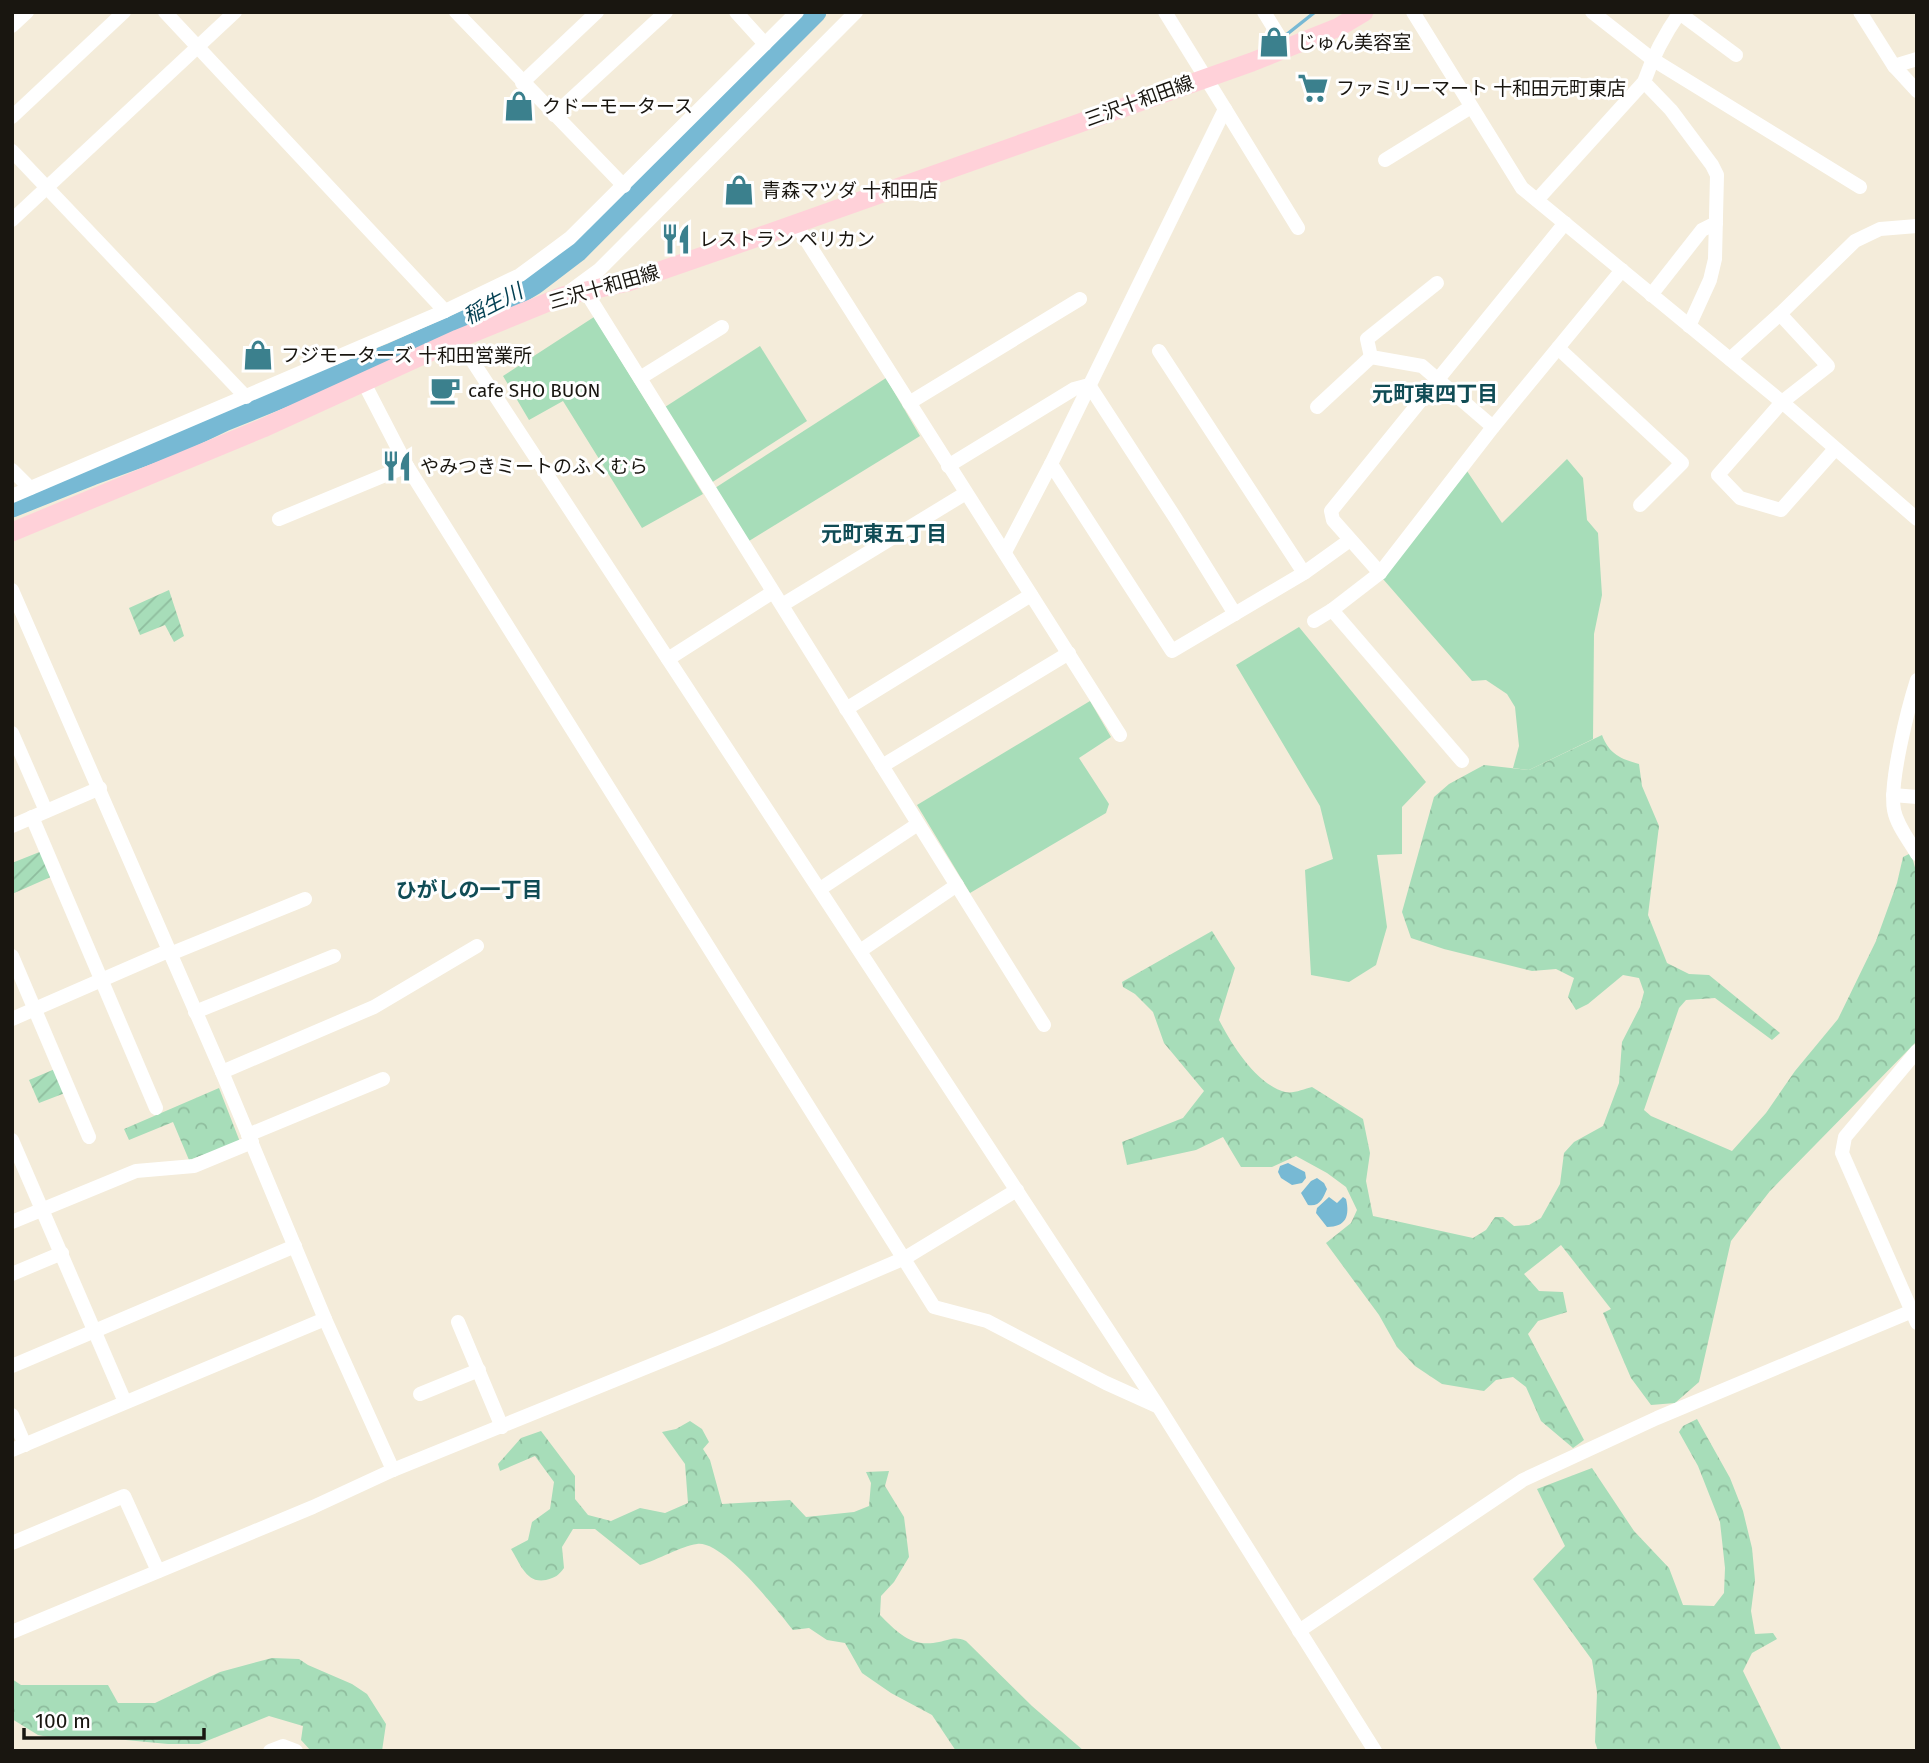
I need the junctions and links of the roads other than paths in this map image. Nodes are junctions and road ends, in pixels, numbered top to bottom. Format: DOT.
graph roads {
  1 [pos="27,12"];
  2 [pos="124,12"];
  3 [pos="165,12"];
  4 [pos="235,12"];
  5 [pos="597,12"];
  6 [pos="666,12"];
  7 [pos="736,12"];
  8 [pos="797,12"];
  9 [pos="856,12"];
  10 [pos="1165,12"];
  11 [pos="1264,12"];
  12 [pos="1364,12"];
  13 [pos="1413,12"];
  14 [pos="1592,12"];
  15 [pos="1860,12"];
  16 [pos="1679,13"];
  17 [pos="461,14"];
  18 [pos="12,26"];
  19 [pos="765,44"];
  20 [pos="198,47"];
  21 [pos="1287,49"];
  22 [pos="1736,55"];
  23 [pos="1652,59"];
  24 [pos="1917,59"];
  25 [pos="1894,66"];
  26 [pos="1205,77"];
  27 [pos="1644,82"];
  28 [pos="522,83"];
  29 [pos="1917,91"];
  30 [pos="1471,107"];
  31 [pos="1225,109"];
  32 [pos="554,116"];
  33 [pos="12,117"];
  34 [pos="12,151"];
  35 [pos="1385,160"];
  36 [pos="624,186"];
  37 [pos="46,187"];
  38 [pos="1860,187"];
  39 [pos="1537,200"];
  40 [pos="12,220"];
  41 [pos="1564,223"];
  42 [pos="1716,223"];
  43 [pos="796,224"];
  44 [pos="1917,226"];
  45 [pos="1298,229"];
  46 [pos="1622,271"];
  47 [pos="1437,283"];
  48 [pos="586,292"];
  49 [pos="1651,295"];
  50 [pos="563,296"];
  51 [pos="1080,299"];
  52 [pos="445,311"];
  53 [pos="1780,314"];
  54 [pos="1689,326"];
  55 [pos="722,327"];
  56 [pos="458,339"];
  57 [pos="1558,348"];
  58 [pos="1159,351"];
  59 [pos="1371,357"];
  60 [pos="1730,359"];
  61 [pos="640,378"];
  62 [pos="1437,380"];
  63 [pos="363,381"];
  64 [pos="1088,385"];
  65 [pos="246,397"];
  66 [pos="1782,402"];
  67 [pos="909,403"];
  68 [pos="1317,407"];
  69 [pos="1493,427"];
  70 [pos="1835,449"];
  71 [pos="1051,464"];
  72 [pos="407,466"];
  73 [pos="948,466"];
  74 [pos="12,470"];
  75 [pos="30,488"];
  76 [pos="966,493"];
  77 [pos="12,496"];
  78 [pos="1640,505"];
  79 [pos="279,519"];
  80 [pos="1917,519"];
  81 [pos="12,532"];
  82 [pos="1350,540"];
  83 [pos="1004,552"];
  84 [pos="1304,573"];
  85 [pos="1380,573"];
  86 [pos="12,590"];
  87 [pos="773,592"];
  88 [pos="1031,596"];
  89 [pos="782,605"];
  90 [pos="1332,610"];
  91 [pos="1235,614"];
  92 [pos="1314,621"];
  93 [pos="1069,653"];
  94 [pos="668,659"];
  95 [pos="1917,680"];
  96 [pos="846,709"];
  97 [pos="12,733"];
  98 [pos="1120,735"];
  99 [pos="1462,761"];
  100 [pos="883,766"];
  101 [pos="100,788"];
  102 [pos="1893,795"];
  103 [pos="1917,797"];
  104 [pos="46,811"];
  105 [pos="32,817"];
  106 [pos="918,824"];
  107 [pos="12,826"];
  108 [pos="1917,854"];
  109 [pos="957,885"];
  110 [pos="820,890"];
  111 [pos="306,899"];
  112 [pos="477,946"];
  113 [pos="860,951"];
  114 [pos="169,953"];
  115 [pos="12,956"];
  116 [pos="334,956"];
  117 [pos="102,980"];
  118 [pos="35,1009"];
  119 [pos="195,1012"];
  120 [pos="12,1019"];
  121 [pos="1044,1025"];
  122 [pos="1917,1051"];
  123 [pos="222,1072"];
  124 [pos="383,1079"];
  125 [pos="156,1108"];
  126 [pos="89,1137"];
  127 [pos="250,1139"];
  128 [pos="12,1140"];
  129 [pos="1017,1191"];
  130 [pos="44,1209"];
  131 [pos="12,1222"];
  132 [pos="295,1246"];
  133 [pos="62,1253"];
  134 [pos="905,1258"];
  135 [pos="12,1274"];
  136 [pos="1915,1314"];
  137 [pos="325,1319"];
  138 [pos="458,1322"];
  139 [pos="95,1331"];
  140 [pos="12,1366"];
  141 [pos="478,1370"];
  142 [pos="420,1394"];
  143 [pos="125,1402"];
  144 [pos="1158,1406"];
  145 [pos="12,1415"];
  146 [pos="502,1427"];
  147 [pos="18,1448"];
  148 [pos="393,1470"];
  149 [pos="12,1543"];
  150 [pos="158,1571"];
  151 [pos="1299,1630"];
  152 [pos="12,1632"];
  153 [pos="270,1751"];
  154 [pos="296,1751"];
  155 [pos="1375,1751"];
  1 -- 18 [label="street"];
  2 -- 33 [label="street"];
  3 -- 20 [label="street"];
  4 -- 20 [label="street"];
  5 -- 28 [label="street"];
  6 -- 32 [label="street"];
  7 -- 19 [label="street"];
  8 -- 19 [label="street"];
  9 -- 50 [label="street"];
  10 -- 26 [label="street"];
  11 -- 21 [label="street"];
  12 -- 21 [label="main road, 三沢十和田線"];
  13 -- 30 [label="street"];
  14 -- 23 [label="street"];
  15 -- 25 [label="street"];
  16 -- 22 [label="street"];
  16 -- 23 [label="street"];
  17 -- 28 [label="street"];
  19 -- 36 [label="street"];
  20 -- 37 [label="street"];
  20 -- 52 [label="street"];
  21 -- 26 [label="main road, 三沢十和田線"];
  23 -- 27 [label="street"];
  23 -- 38 [label="street"];
  24 -- 25 [label="street"];
  25 -- 29 [label="street"];
  26 -- 31 [label="street"];
  26 -- 43 [label="main road, 三沢十和田線"];
  27 -- 39 [label="street"];
  27 -- 42 [label="street"];
  28 -- 32 [label="street"];
  30 -- 35 [label="street"];
  30 -- 39 [label="street"];
  31 -- 45 [label="street"];
  31 -- 64 [label="street"];
  32 -- 36 [label="street"];
  34 -- 37 [label="street"];
  36 -- 52 [label="street"];
  37 -- 40 [label="street"];
  37 -- 65 [label="street"];
  39 -- 41 [label="street"];
  41 -- 46 [label="street"];
  41 -- 62 [label="street"];
  42 -- 49 [label="street"];
  42 -- 54 [label="street"];
  43 -- 48 [label="main road, 三沢十和田線"];
  43 -- 67 [label="street"];
  44 -- 53 [label="street"];
  46 -- 49 [label="street"];
  46 -- 57 [label="street"];
  47 -- 59 [label="street"];
  48 -- 50 [label="main road, 三沢十和田線"];
  48 -- 61 [label="street"];
  49 -- 54 [label="street"];
  50 -- 56 [label="main road, 三沢十和田線"];
  51 -- 67 [label="street"];
  52 -- 65 [label="street"];
  53 -- 60 [label="street"];
  53 -- 66 [label="street"];
  54 -- 60 [label="street"];
  55 -- 61 [label="street"];
  56 -- 63 [label="main road, 三沢十和田線"];
  56 -- 94 [label="street"];
  57 -- 69 [label="street"];
  57 -- 78 [label="street"];
  58 -- 84 [label="street"];
  59 -- 62 [label="street"];
  59 -- 68 [label="street"];
  60 -- 66 [label="street"];
  61 -- 87 [label="street"];
  62 -- 69 [label="street"];
  62 -- 82 [label="street"];
  63 -- 72 [label="street"];
  63 -- 81 [label="main road, 三沢十和田線"];
  64 -- 71 [label="street"];
  64 -- 73 [label="street"];
  64 -- 91 [label="street"];
  65 -- 75 [label="street"];
  66 -- 70 [label="street"];
  66 -- 70 [label="street"];
  67 -- 73 [label="street"];
  69 -- 85 [label="street"];
  70 -- 80 [label="street"];
  71 -- 83 [label="street"];
  71 -- 91 [label="street"];
  72 -- 79 [label="street"];
  72 -- 134 [label="street"];
  73 -- 76 [label="street"];
  74 -- 75 [label="street"];
  75 -- 77 [label="street"];
  76 -- 83 [label="street"];
  76 -- 89 [label="street"];
  82 -- 84 [label="street"];
  82 -- 85 [label="street"];
  83 -- 88 [label="street"];
  84 -- 91 [label="street"];
  85 -- 90 [label="street"];
  86 -- 101 [label="street"];
  87 -- 89 [label="street"];
  87 -- 94 [label="street"];
  88 -- 93 [label="street"];
  88 -- 96 [label="street"];
  89 -- 96 [label="street"];
  90 -- 92 [label="street"];
  90 -- 99 [label="street"];
  93 -- 98 [label="street"];
  93 -- 100 [label="street"];
  94 -- 110 [label="street"];
  95 -- 102 [label="street"];
  96 -- 100 [label="street"];
  97 -- 104 [label="street"];
  100 -- 106 [label="street"];
  101 -- 104 [label="street"];
  101 -- 114 [label="street"];
  102 -- 103 [label="street"];
  102 -- 108 [label="street"];
  104 -- 105 [label="street"];
  105 -- 107 [label="street"];
  105 -- 117 [label="street"];
  106 -- 109 [label="street"];
  106 -- 110 [label="street"];
  109 -- 113 [label="street"];
  109 -- 121 [label="street"];
  110 -- 113 [label="street"];
  111 -- 114 [label="street"];
  112 -- 123 [label="street"];
  113 -- 129 [label="street"];
  114 -- 117 [label="street"];
  114 -- 119 [label="street"];
  115 -- 118 [label="street"];
  116 -- 119 [label="street"];
  117 -- 118 [label="street"];
  117 -- 125 [label="street"];
  118 -- 120 [label="street"];
  118 -- 126 [label="street"];
  119 -- 123 [label="street"];
  122 -- 136 [label="street"];
  123 -- 127 [label="street"];
  124 -- 127 [label="street"];
  127 -- 130 [label="street"];
  127 -- 132 [label="street"];
  128 -- 130 [label="street"];
  129 -- 134 [label="street"];
  129 -- 144 [label="street"];
  130 -- 131 [label="street"];
  130 -- 133 [label="street"];
  132 -- 137 [label="street"];
  132 -- 139 [label="street"];
  133 -- 135 [label="street"];
  133 -- 139 [label="street"];
  134 -- 144 [label="street"];
  134 -- 146 [label="street"];
  136 -- 151 [label="street"];
  137 -- 143 [label="street"];
  137 -- 148 [label="street"];
  138 -- 141 [label="street"];
  139 -- 140 [label="street"];
  139 -- 143 [label="street"];
  141 -- 142 [label="street"];
  141 -- 146 [label="street"];
  143 -- 147 [label="street"];
  144 -- 151 [label="street"];
  145 -- 147 [label="street"];
  146 -- 148 [label="street"];
  148 -- 150 [label="street"];
  149 -- 150 [label="street"];
  150 -- 152 [label="street"];
  151 -- 155 [label="street"];
  153 -- 154 [label="street"];
}
